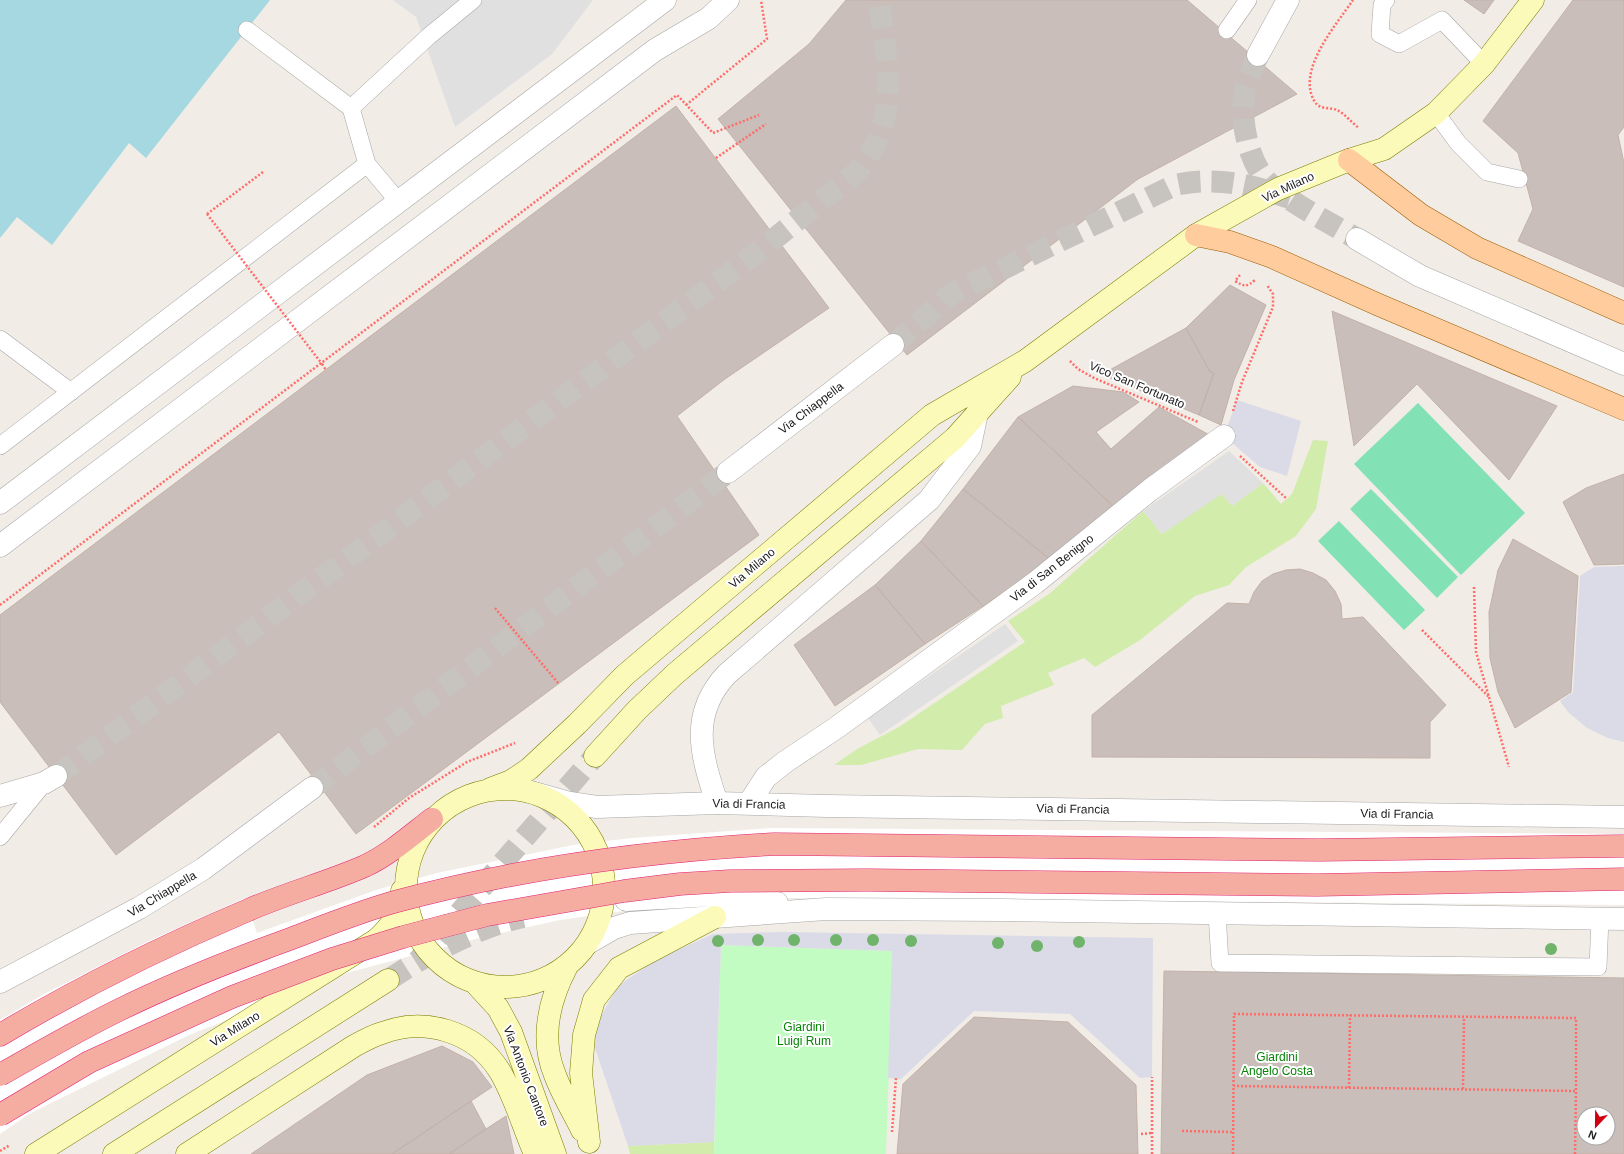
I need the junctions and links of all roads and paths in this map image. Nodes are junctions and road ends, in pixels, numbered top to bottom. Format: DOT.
graph roads {
  1 [pos="473,0"];
  2 [pos="665,0"];
  3 [pos="728,0"];
  4 [pos="761,0"];
  5 [pos="1248,0"];
  6 [pos="1288,0"];
  7 [pos="1353,0"];
  8 [pos="1386,0"];
  9 [pos="1533,0"];
  10 [pos="247,30"];
  11 [pos="1227,30"];
  12 [pos="1258,56"];
  13 [pos="1484,64"];
  14 [pos="686,105"];
  15 [pos="351,108"];
  16 [pos="1337,110"];
  17 [pos="1436,113"];
  18 [pos="759,115"];
  19 [pos="766,124"];
  20 [pos="716,158"];
  21 [pos="1349,160"];
  22 [pos="367,164"];
  23 [pos="263,172"];
  24 [pos="1519,179"];
  25 [pos="398,200"];
  26 [pos="1196,235"];
  27 [pos="1357,239"];
  28 [pos="1263,281"];
  29 [pos="1624,313"];
  30 [pos="0,339"];
  31 [pos="1050,342"];
  32 [pos="893,345"];
  33 [pos="1026,361"];
  34 [pos="322,364"];
  35 [pos="1624,364"];
  36 [pos="326,370"];
  37 [pos="71,392"];
  38 [pos="1624,409"];
  39 [pos="977,413"];
  40 [pos="1223,437"];
  41 [pos="0,446"];
  42 [pos="728,472"];
  43 [pos="1287,499"];
  44 [pos="0,503"];
  45 [pos="0,546"];
  46 [pos="1474,587"];
  47 [pos="0,605"];
  48 [pos="495,608"];
  49 [pos="1422,630"];
  50 [pos="559,684"];
  51 [pos="1489,697"];
  52 [pos="518,741"];
  53 [pos="595,756"];
  54 [pos="1510,767"];
  55 [pos="50,779"];
  56 [pos="312,788"];
  57 [pos="490,789"];
  58 [pos="524,790"];
  59 [pos="0,796"];
  60 [pos="717,803"];
  61 [pos="750,803"];
  62 [pos="1624,817"];
  63 [pos="432,819"];
  64 [pos="369,832"];
  65 [pos="0,837"];
  66 [pos="1624,846"];
  67 [pos="1624,878"];
  68 [pos="404,880"];
  69 [pos="608,901"];
  70 [pos="826,909"];
  71 [pos="1217,913"];
  72 [pos="715,917"];
  73 [pos="1600,918"];
  74 [pos="1624,919"];
  75 [pos="588,943"];
  76 [pos="567,966"];
  77 [pos="388,980"];
  78 [pos="0,982"];
  79 [pos="475,983"];
  80 [pos="1350,1015"];
  81 [pos="1464,1017"];
  82 [pos="0,1035"];
  83 [pos="0,1075"];
  84 [pos="1152,1077"];
  85 [pos="896,1078"];
  86 [pos="1234,1086"];
  87 [pos="1349,1088"];
  88 [pos="1463,1089"];
  89 [pos="1576,1090"];
  90 [pos="0,1115"];
  91 [pos="1182,1131"];
  92 [pos="892,1132"];
  93 [pos="1233,1132"];
  94 [pos="1152,1133"];
  95 [pos="1142,1134"];
  96 [pos="591,1148"];
  97 [pos="36,1154"];
  98 [pos="114,1154"];
  99 [pos="187,1154"];
  100 [pos="535,1154"];
  101 [pos="555,1154"];
  102 [pos="1152,1154"];
  103 [pos="1233,1154"];
  104 [pos="1575,1154"];
  1 -- 15 [label="lane"];
  2 -- 25 [label="street"];
  3 -- 45 [label="street"];
  4 -- 14 [label="path"];
  5 -- 11 [label="lane"];
  6 -- 12 [label="street"];
  7 -- 16 [label="path"];
  8 -- 13 [label="lane"];
  9 -- 13 [label="main road, Via Milano"];
  10 -- 15 [label="lane"];
  13 -- 17 [label="main road, Via Milano"];
  14 -- 18 [label="path"];
  14 -- 34 [label="path"];
  15 -- 22 [label="lane"];
  17 -- 21 [label="main road, Via Milano"];
  17 -- 24 [label="lane"];
  19 -- 20 [label="path"];
  21 -- 26 [label="main road, Via Milano"];
  21 -- 29 [label="main road"];
  22 -- 25 [label="lane"];
  22 -- 37 [label="lane"];
  23 -- 34 [label="path, bridge"];
  25 -- 44 [label="street"];
  26 -- 31 [label="main road, Via Milano"];
  26 -- 38 [label="main road"];
  27 -- 35 [label="street"];
  28 -- 40 [label="path"];
  30 -- 37 [label="lane"];
  31 -- 33 [label="main road, Via Milano"];
  31 -- 40 [label="path, Vico San Fortunato"];
  32 -- 42 [label="street, Via Chiappella"];
  33 -- 39 [label="main road, Via Milano"];
  33 -- 57 [label="main road, Via Milano"];
  34 -- 36 [label="path"];
  34 -- 47 [label="path"];
  37 -- 41 [label="lane"];
  39 -- 53 [label="main road, Via Milano"];
  39 -- 60 [label="street"];
  40 -- 43 [label="path, Vico San Fortunato"];
  40 -- 61 [label="street, Via di San Benigno"];
  46 -- 51 [label="path"];
  48 -- 50 [label="path"];
  49 -- 51 [label="path"];
  51 -- 54 [label="path"];
  52 -- 64 [label="path"];
  55 -- 59 [label="street"];
  55 -- 65 [label="lane"];
  56 -- 78 [label="street, Via Chiappella"];
  57 -- 58 [label="main road"];
  57 -- 63 [label="main road, Via Milano"];
  58 -- 60 [label="street, Via di Francia"];
  58 -- 75 [label="main road"];
  60 -- 61 [label="street, Via di Francia"];
  61 -- 62 [label="street, Via di Francia"];
  63 -- 68 [label="main road, Via Milano"];
  63 -- 82 [label="highway"];
  66 -- 83 [label="highway, bridge"];
  67 -- 90 [label="highway, bridge"];
  68 -- 79 [label="main road"];
  68 -- 97 [label="main road, Via Milano"];
  69 -- 70 [label="street"];
  70 -- 71 [label="street"];
  70 -- 72 [label="street"];
  71 -- 73 [label="street"];
  71 -- 73 [label="lane"];
  72 -- 75 [label="street"];
  72 -- 96 [label="main road"];
  73 -- 74 [label="street"];
  75 -- 76 [label="main road"];
  76 -- 79 [label="main road"];
  76 -- 96 [label="main road"];
  77 -- 98 [label="main road"];
  79 -- 101 [label="main road, Via Antonio Cantore"];
  80 -- 81 [label="path"];
  80 -- 86 [label="path"];
  80 -- 87 [label="path"];
  81 -- 88 [label="path"];
  81 -- 89 [label="path"];
  84 -- 94 [label="path"];
  85 -- 92 [label="path"];
  86 -- 87 [label="path"];
  86 -- 93 [label="path"];
  87 -- 88 [label="path"];
  88 -- 89 [label="path"];
  89 -- 104 [label="path"];
  91 -- 93 [label="path"];
  93 -- 103 [label="path"];
  94 -- 95 [label="path"];
  94 -- 102 [label="path"];
  99 -- 100 [label="main road, Via Antonio Cantore"];
}
